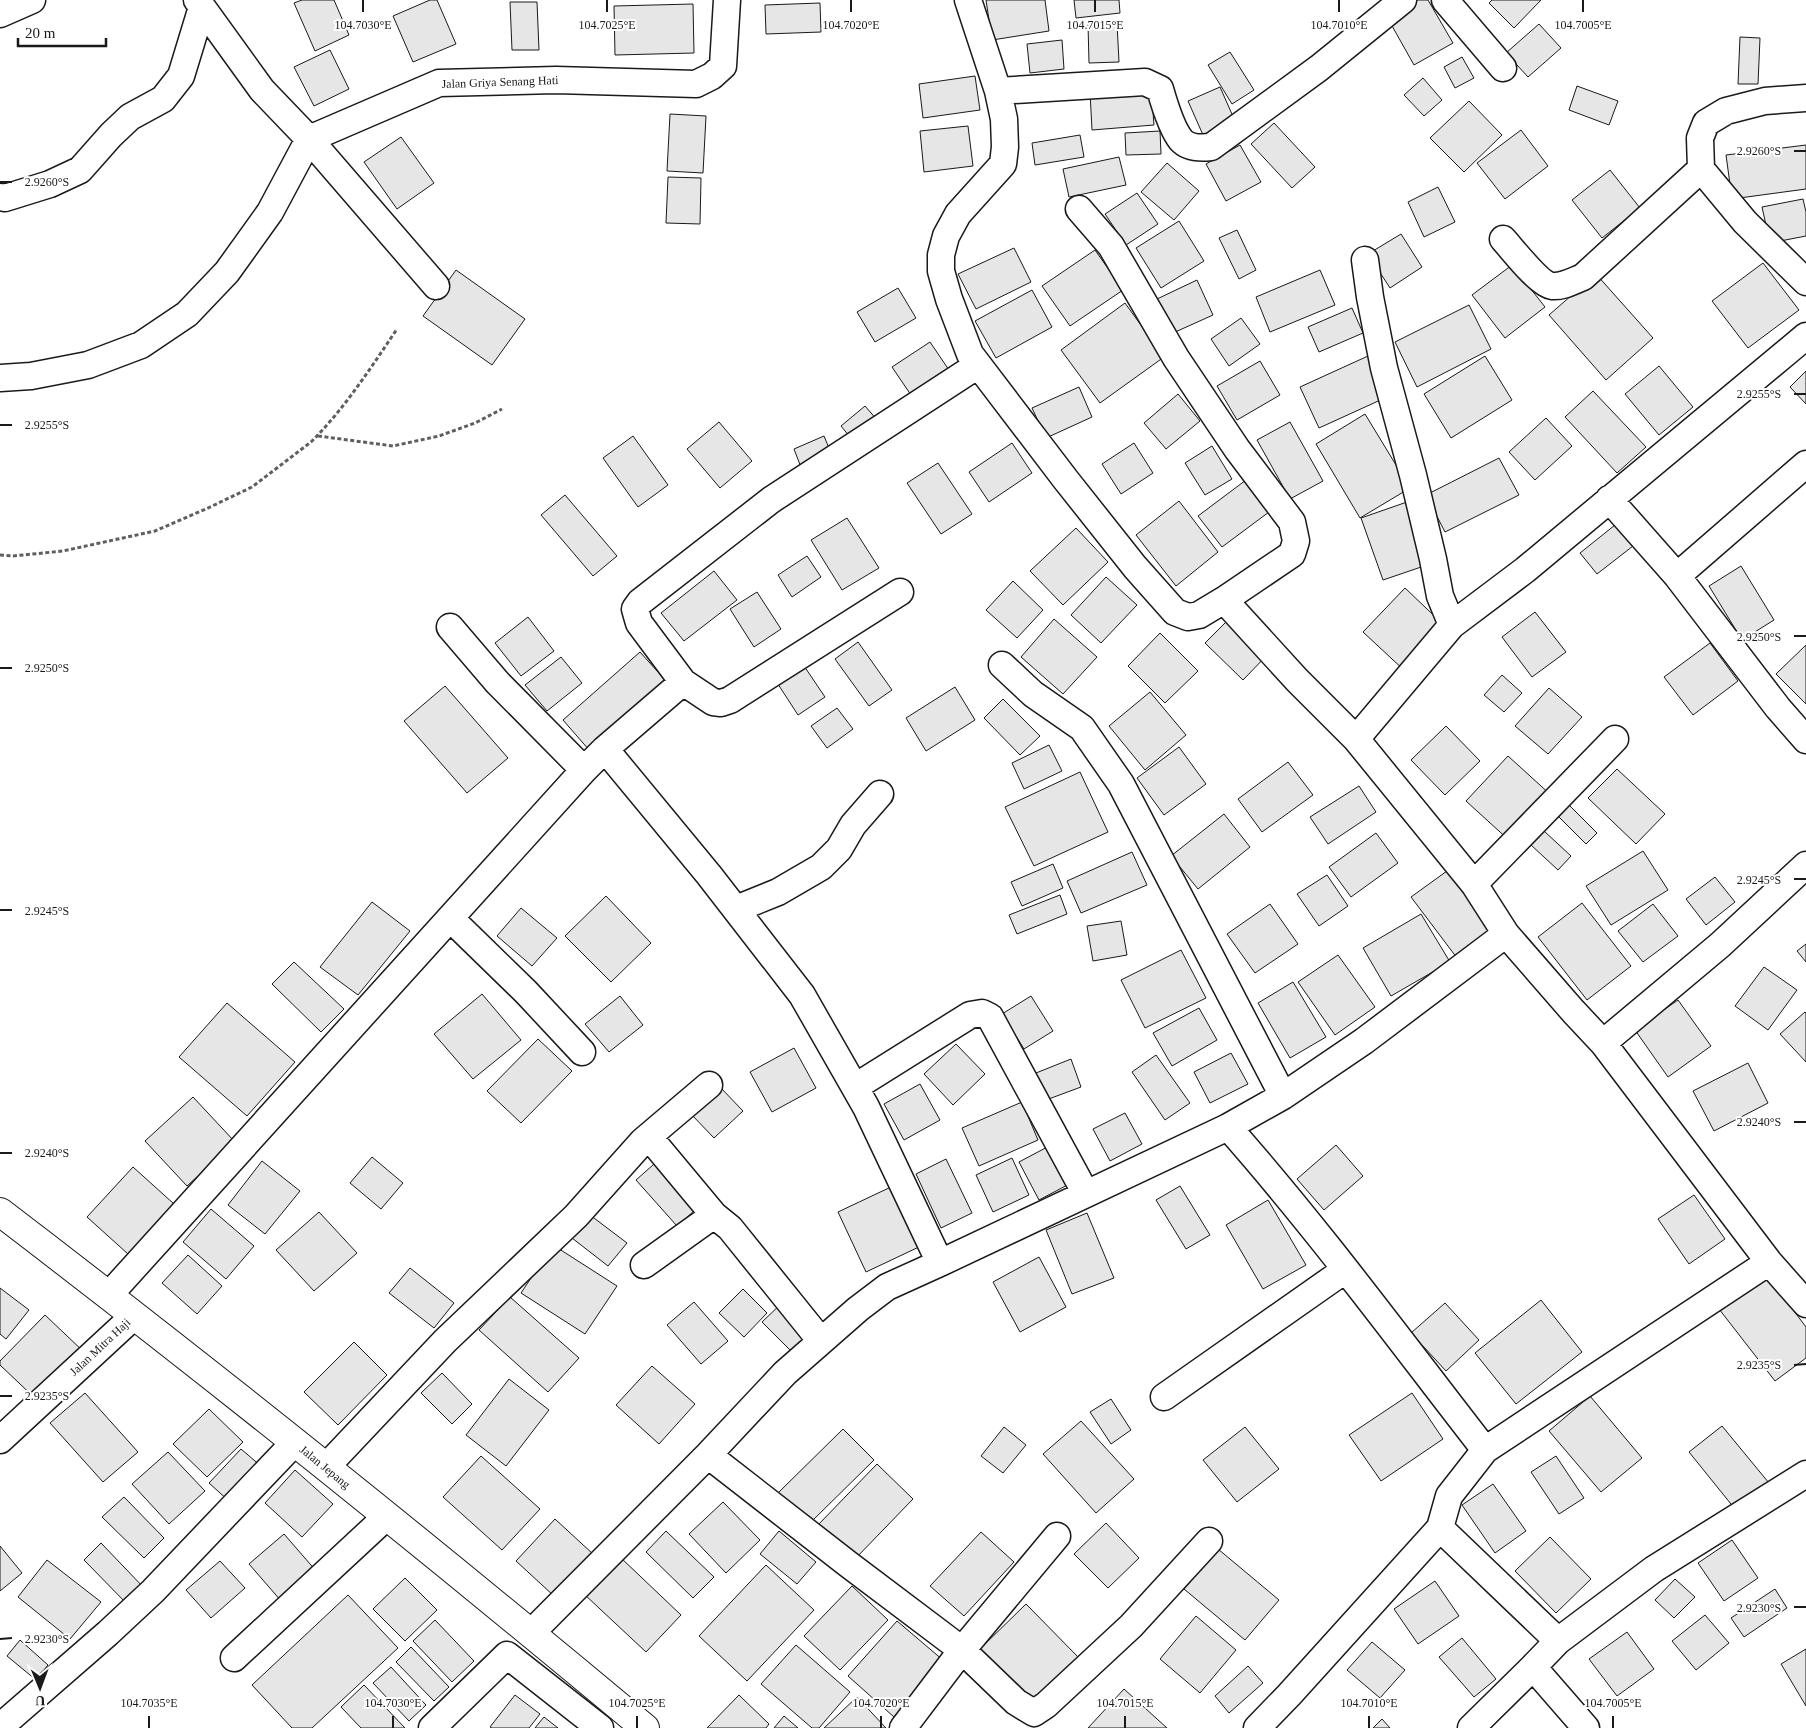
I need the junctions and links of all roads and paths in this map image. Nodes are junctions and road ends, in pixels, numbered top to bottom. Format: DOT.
graph roads {
  1 [pos="32,0"];
  2 [pos="727,0"];
  3 [pos="968,0"];
  4 [pos="1403,0"];
  5 [pos="1445,0"];
  6 [pos="204,2"];
  7 [pos="0,14"];
  8 [pos="1503,68"];
  9 [pos="998,91"];
  10 [pos="1806,98"];
  11 [pos="309,139"];
  12 [pos="1701,169"];
  13 [pos="0,197"];
  14 [pos="1079,209"];
  15 [pos="1503,239"];
  16 [pos="1365,260"];
  17 [pos="1806,282"];
  18 [pos="436,286"];
  19 [pos="397,329"];
  20 [pos="1806,336"];
  21 [pos="978,365"];
  22 [pos="0,378"];
  23 [pos="502,410"];
  24 [pos="318,436"];
  25 [pos="1806,464"];
  26 [pos="1609,499"];
  27 [pos="0,555"];
  28 [pos="1677,576"];
  29 [pos="900,592"];
  30 [pos="1224,600"];
  31 [pos="1452,625"];
  32 [pos="450,627"];
  33 [pos="1002,665"];
  34 [pos="683,682"];
  35 [pos="1356,739"];
  36 [pos="1615,739"];
  37 [pos="1806,740"];
  38 [pos="606,749"];
  39 [pos="584,770"];
  40 [pos="880,794"];
  41 [pos="1806,864"];
  42 [pos="1474,884"];
  43 [pos="736,909"];
  44 [pos="450,918"];
  45 [pos="1506,934"];
  46 [pos="1603,1043"];
  47 [pos="582,1052"];
  48 [pos="709,1084"];
  49 [pos="855,1087"];
  50 [pos="1283,1096"];
  51 [pos="1228,1127"];
  52 [pos="649,1136"];
  53 [pos="1086,1194"];
  54 [pos="0,1212"];
  55 [pos="714,1214"];
  56 [pos="1769,1262"];
  57 [pos="940,1264"];
  58 [pos="644,1265"];
  59 [pos="1345,1270"];
  60 [pos="109,1296"];
  61 [pos="1806,1304"];
  62 [pos="134,1316"];
  63 [pos="821,1341"];
  64 [pos="1164,1397"];
  65 [pos="0,1440"];
  66 [pos="295,1442"];
  67 [pos="1486,1450"];
  68 [pos="708,1455"];
  69 [pos="326,1467"];
  70 [pos="1806,1474"];
  71 [pos="386,1517"];
  72 [pos="1440,1528"];
  73 [pos="1057,1536"];
  74 [pos="1209,1541"];
  75 [pos="531,1633"];
  76 [pos="1558,1641"];
  77 [pos="962,1650"];
  78 [pos="234,1658"];
  79 [pos="1533,1667"];
  80 [pos="0,1727"];
  81 [pos="432,1728"];
  82 [pos="600,1728"];
  83 [pos="645,1728"];
  84 [pos="903,1728"];
  85 [pos="1257,1728"];
  86 [pos="1471,1728"];
  87 [pos="1586,1728"];
  1 -- 7 [label="street"];
  2 -- 11 [label="street, Jalan Griya Senang Hati"];
  3 -- 9 [label="street"];
  4 -- 9 [label="street"];
  5 -- 8 [label="street"];
  6 -- 11 [label="street"];
  6 -- 13 [label="street"];
  9 -- 21 [label="street"];
  10 -- 12 [label="street"];
  11 -- 18 [label="street"];
  11 -- 22 [label="street"];
  12 -- 15 [label="street"];
  12 -- 17 [label="street"];
  14 -- 30 [label="street"];
  16 -- 31 [label="street"];
  19 -- 24 [label="path"];
  20 -- 26 [label="street"];
  21 -- 30 [label="street"];
  21 -- 34 [label="street"];
  23 -- 24 [label="path"];
  24 -- 27 [label="path"];
  25 -- 28 [label="street"];
  26 -- 28 [label="street"];
  26 -- 31 [label="street"];
  28 -- 37 [label="street"];
  29 -- 34 [label="street"];
  30 -- 35 [label="street"];
  31 -- 35 [label="street"];
  32 -- 39 [label="street"];
  33 -- 50 [label="street"];
  34 -- 38 [label="street"];
  35 -- 42 [label="street"];
  36 -- 42 [label="street"];
  38 -- 39 [label="street"];
  38 -- 43 [label="street"];
  39 -- 44 [label="street"];
  40 -- 43 [label="street"];
  41 -- 46 [label="street"];
  42 -- 45 [label="street"];
  43 -- 49 [label="street"];
  44 -- 47 [label="street"];
  44 -- 60 [label="street"];
  45 -- 46 [label="street"];
  45 -- 50 [label="street"];
  46 -- 56 [label="street"];
  48 -- 52 [label="street"];
  49 -- 53 [label="street"];
  49 -- 57 [label="street"];
  50 -- 51 [label="street"];
  51 -- 53 [label="street"];
  51 -- 59 [label="street"];
  52 -- 55 [label="street"];
  52 -- 69 [label="street"];
  53 -- 57 [label="street"];
  54 -- 60 [label="street, Jalan Jepang"];
  55 -- 58 [label="street"];
  55 -- 63 [label="street"];
  56 -- 61 [label="street"];
  56 -- 67 [label="street"];
  57 -- 63 [label="street"];
  59 -- 64 [label="street"];
  59 -- 67 [label="street"];
  60 -- 62 [label="street, Jalan Jepang"];
  62 -- 65 [label="street, Jalan Mitra Haji"];
  62 -- 66 [label="street, Jalan Jepang"];
  63 -- 68 [label="street"];
  66 -- 69 [label="street, Jalan Jepang"];
  66 -- 80 [label="street"];
  67 -- 72 [label="street"];
  68 -- 75 [label="street"];
  68 -- 77 [label="street"];
  69 -- 71 [label="street, Jalan Jepang"];
  70 -- 76 [label="street"];
  71 -- 75 [label="street, Jalan Jepang"];
  71 -- 78 [label="street"];
  72 -- 76 [label="street"];
  72 -- 85 [label="street"];
  73 -- 77 [label="street"];
  74 -- 77 [label="street"];
  75 -- 83 [label="street, Jalan Jepang"];
  76 -- 79 [label="street"];
  77 -- 84 [label="street"];
  79 -- 86 [label="street"];
  79 -- 87 [label="street"];
  81 -- 82 [label="street"];
}
